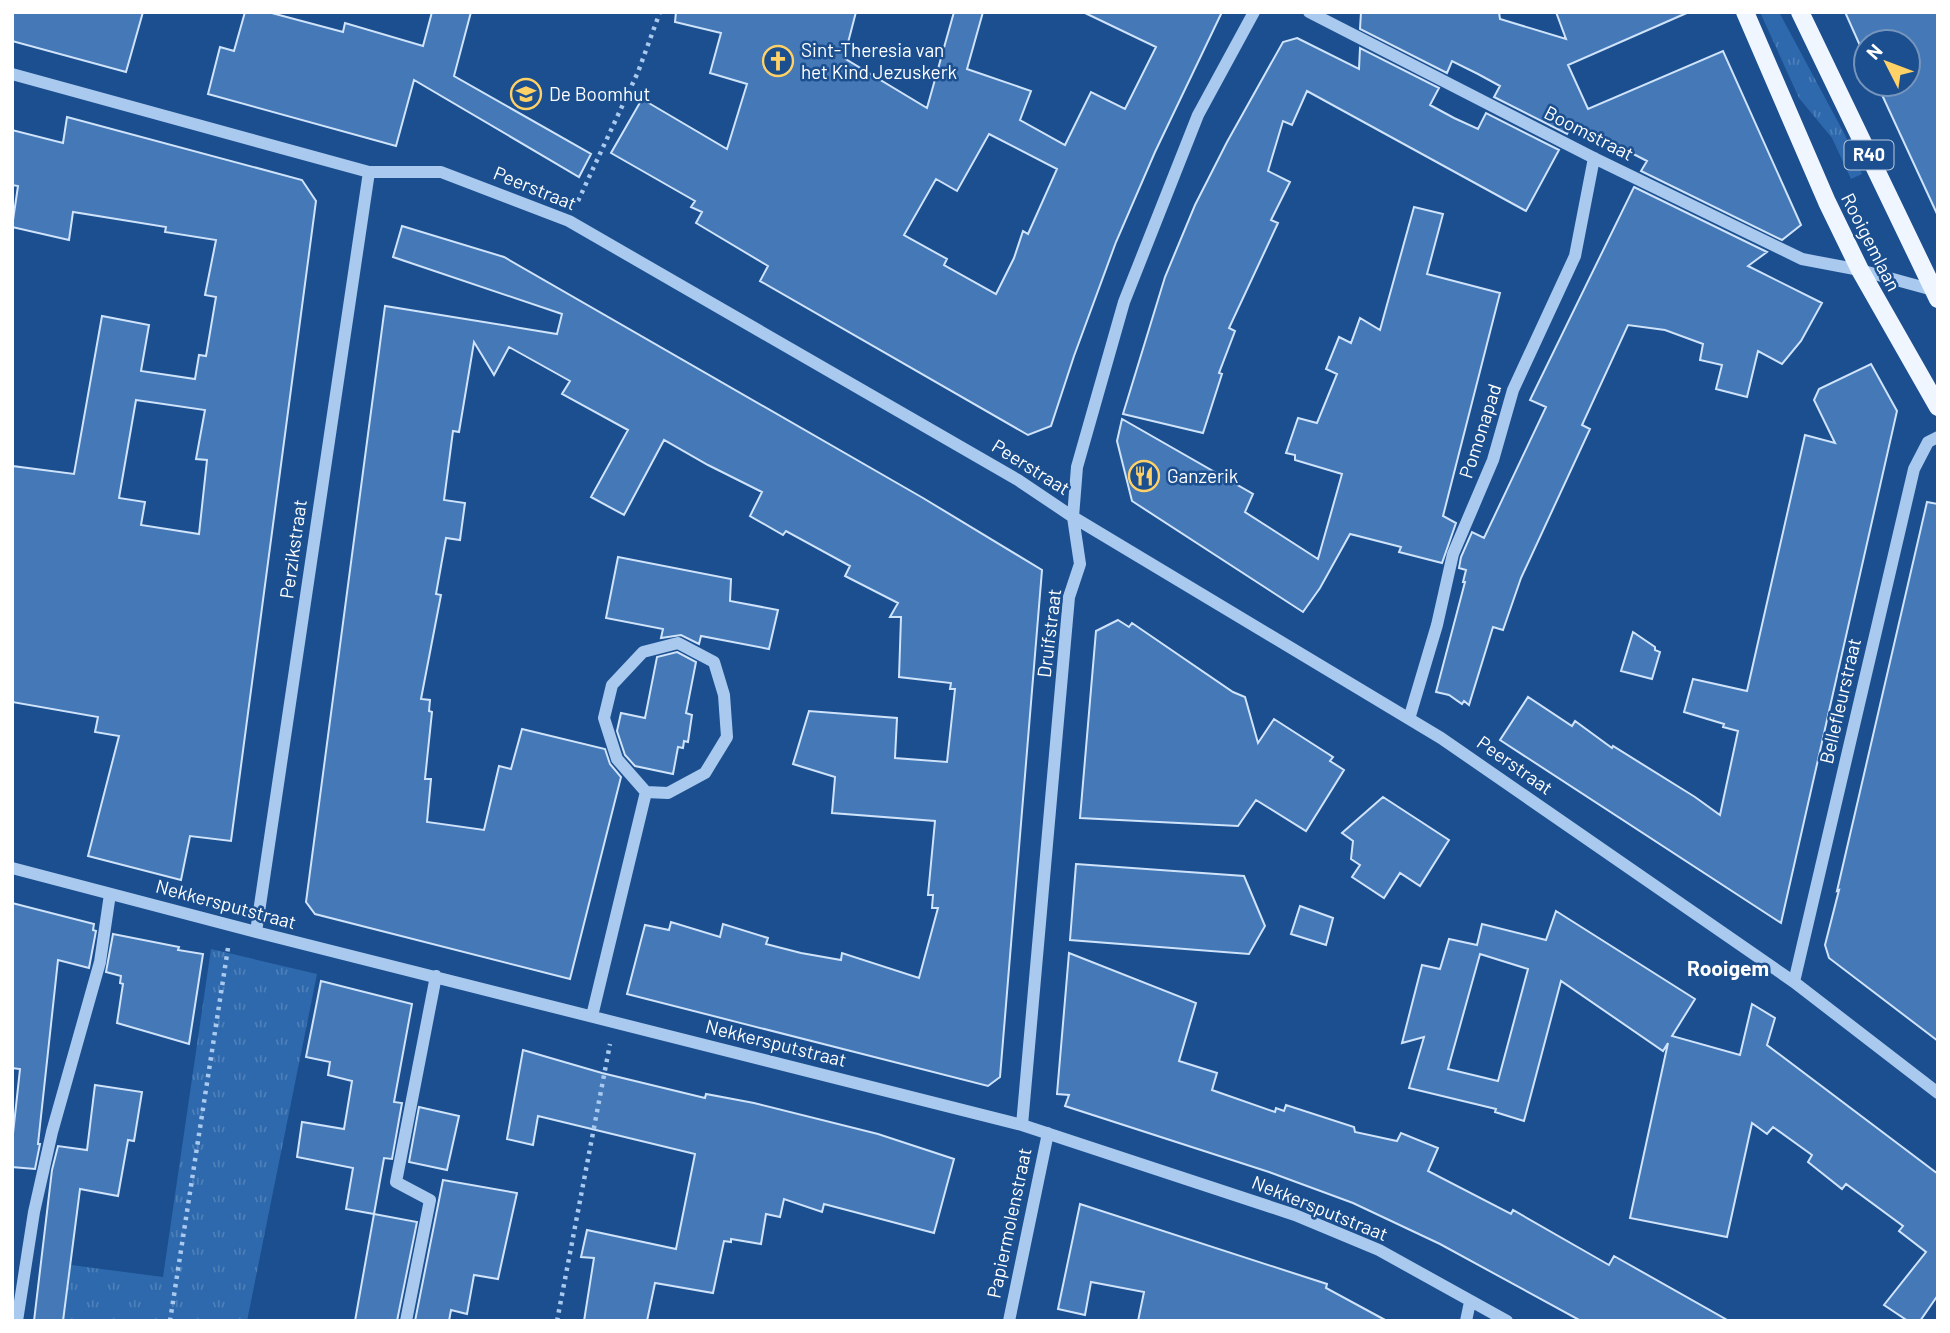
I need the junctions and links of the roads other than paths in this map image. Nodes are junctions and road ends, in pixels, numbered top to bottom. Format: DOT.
graph roads {
  1 [pos="1254,12"];
  2 [pos="1308,12"];
  3 [pos="1745,12"];
  4 [pos="1800,12"];
  5 [pos="1325,16"];
  6 [pos="12,75"];
  7 [pos="1594,158"];
  8 [pos="369,172"];
  9 [pos="1860,270"];
  10 [pos="1936,292"];
  11 [pos="1938,407"];
  12 [pos="1938,437"];
  13 [pos="1073,517"];
  14 [pos="1409,719"];
  15 [pos="646,792"];
  16 [pos="12,868"];
  17 [pos="110,894"];
  18 [pos="256,932"];
  19 [pos="436,976"];
  20 [pos="1794,982"];
  21 [pos="592,1016"];
  22 [pos="1938,1093"];
  23 [pos="1022,1125"];
  24 [pos="1048,1133"];
  25 [pos="1470,1302"];
  26 [pos="17,1321"];
  27 [pos="406,1321"];
  28 [pos="1009,1321"];
  29 [pos="1466,1321"];
  30 [pos="1507,1321"];
  1 -- 13 [label="street, Druifstraat"];
  2 -- 5 [label="street, Boomstraat"];
  3 -- 9 [label="main road, Rooigemlaan / R40"];
  4 -- 10 [label="main road, Rooigemlaan / R40"];
  5 -- 7 [label="street, Boomstraat"];
  6 -- 8 [label="street, Peerstraat"];
  7 -- 9 [label="street, Boomstraat"];
  7 -- 14 [label="street, Pomonapad"];
  8 -- 13 [label="street, Peerstraat"];
  8 -- 18 [label="street, Perzikstraat"];
  9 -- 10 [label="street, Boomstraat"];
  9 -- 11 [label="main road, Rooigemlaan / R40"];
  12 -- 20 [label="street, Bellefleurstraat"];
  13 -- 14 [label="street, Peerstraat"];
  13 -- 23 [label="street, Druifstraat"];
  14 -- 20 [label="street, Peerstraat"];
  15 -- 15 [label="street"];
  15 -- 21 [label="street"];
  16 -- 17 [label="street, Nekkersputstraat"];
  17 -- 18 [label="street, Nekkersputstraat"];
  17 -- 26 [label="street"];
  18 -- 19 [label="street, Nekkersputstraat"];
  19 -- 21 [label="street, Nekkersputstraat"];
  19 -- 27 [label="street"];
  20 -- 22 [label="street, Peerstraat"];
  21 -- 23 [label="street, Nekkersputstraat"];
  23 -- 24 [label="street, Nekkersputstraat"];
  24 -- 25 [label="street, Nekkersputstraat"];
  24 -- 28 [label="street, Papiermolenstraat"];
  25 -- 29 [label="street"];
  25 -- 30 [label="street, Nekkersputstraat"];
}
